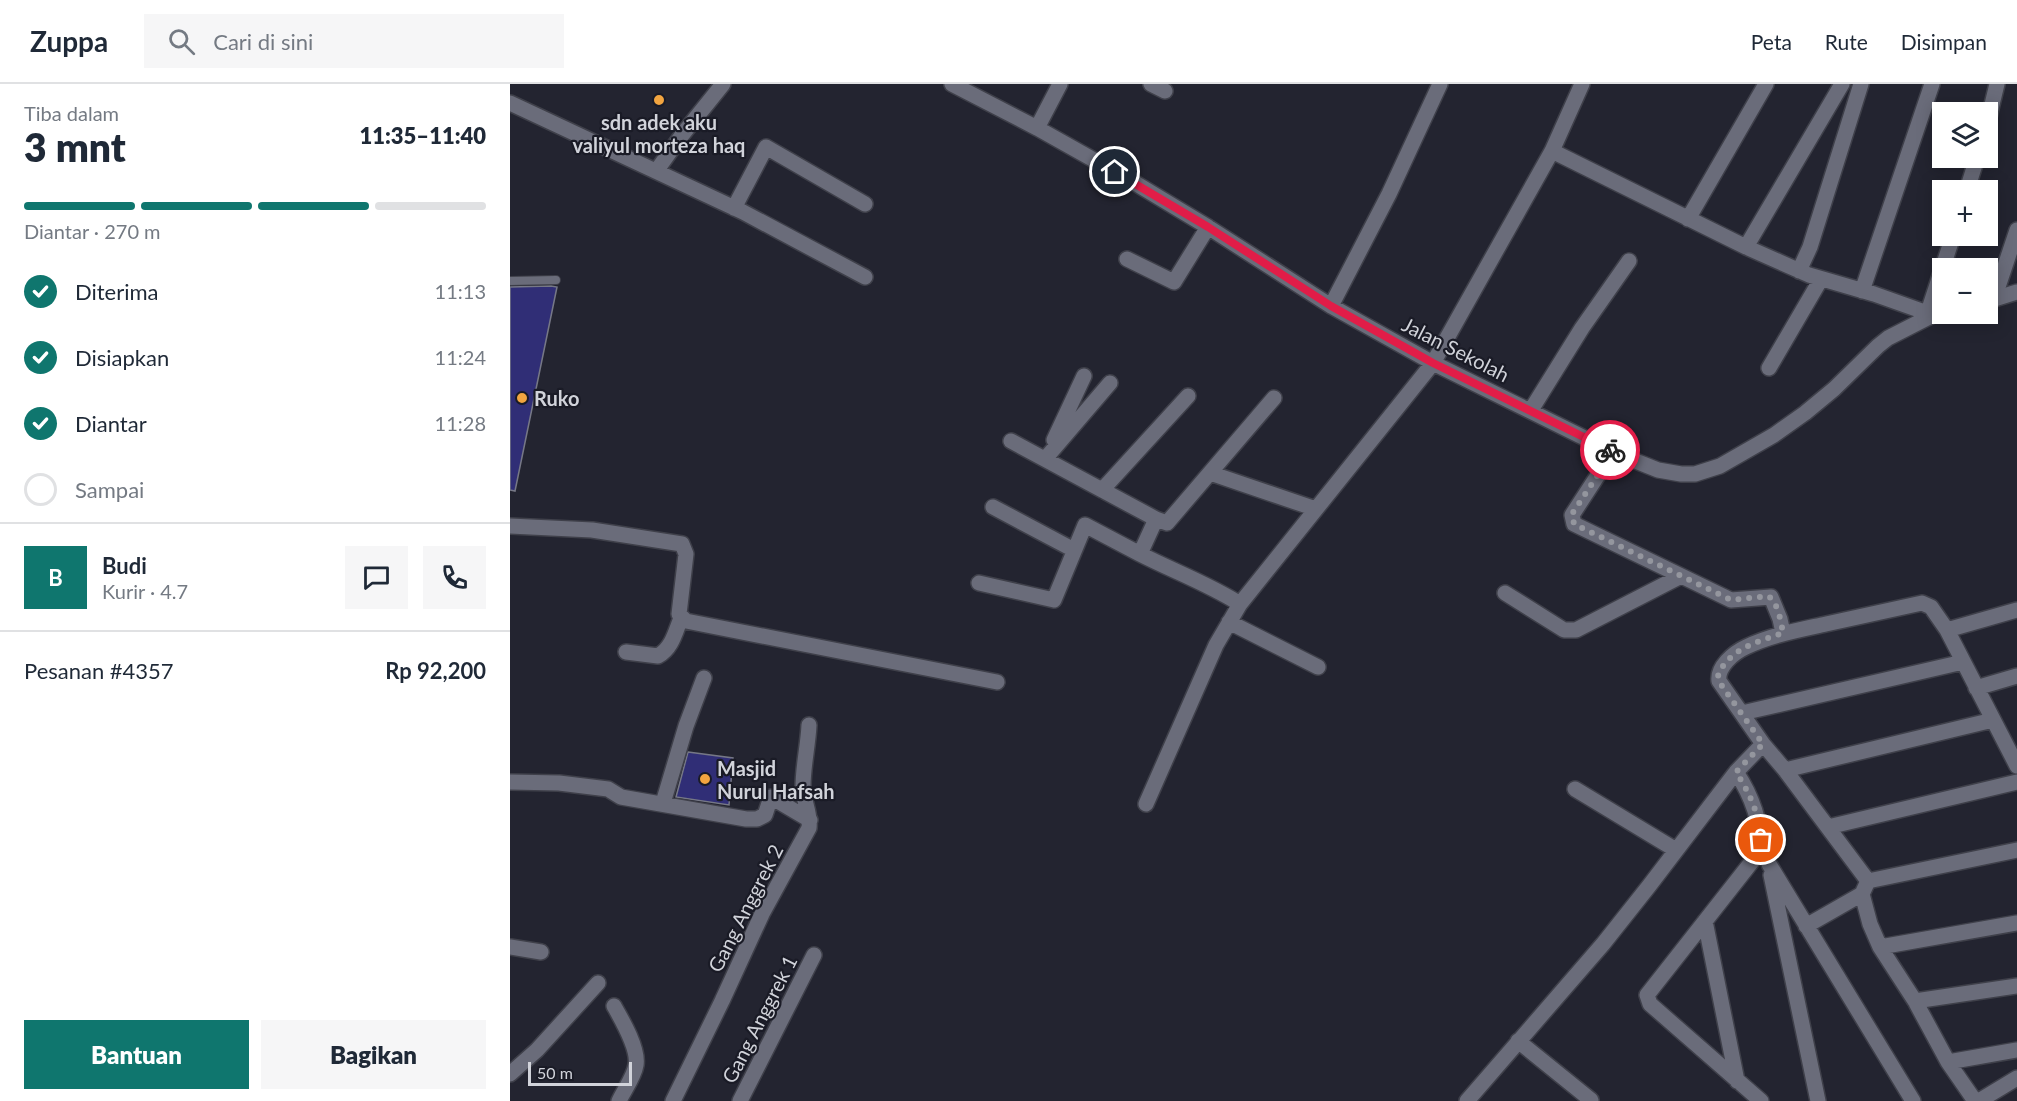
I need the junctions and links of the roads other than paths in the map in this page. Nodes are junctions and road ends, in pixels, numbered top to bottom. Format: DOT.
graph roads {
  1 [pos="723,84"];
  2 [pos="952,84"];
  3 [pos="1060,84"];
  4 [pos="1440,84"];
  5 [pos="1766,84"];
  6 [pos="1842,84"];
  7 [pos="1861,84"];
  8 [pos="1932,84"];
  9 [pos="1997,84"];
  10 [pos="1575,86"];
  11 [pos="1993,102"];
  12 [pos="510,103"];
  13 [pos="1037,128"];
  14 [pos="1552,151"];
  15 [pos="657,171"];
  16 [pos="866,204"];
  17 [pos="734,208"];
  18 [pos="1688,219"];
  19 [pos="1208,227"];
  20 [pos="2017,230"];
  21 [pos="1746,248"];
  22 [pos="1127,259"];
  23 [pos="1629,261"];
  24 [pos="1799,271"];
  25 [pos="865,277"];
  26 [pos="1821,279"];
  27 [pos="556,280"];
  28 [pos="510,281"];
  29 [pos="1998,281"];
  30 [pos="1862,291"];
  31 [pos="2017,292"];
  32 [pos="1998,298"];
  33 [pos="1331,306"];
  34 [pos="1932,312"];
  35 [pos="1932,315"];
  36 [pos="1433,363"];
  37 [pos="1769,368"];
  38 [pos="1084,376"];
  39 [pos="1110,382"];
  40 [pos="1188,396"];
  41 [pos="1274,398"];
  42 [pos="1531,410"];
  43 [pos="1011,441"];
  44 [pos="1613,452"];
  45 [pos="1046,459"];
  46 [pos="1210,473"];
  47 [pos="1102,490"];
  48 [pos="993,507"];
  49 [pos="1316,509"];
  50 [pos="1156,519"];
  51 [pos="510,526"];
  52 [pos="1074,549"];
  53 [pos="1140,554"];
  54 [pos="1681,576"];
  55 [pos="979,583"];
  56 [pos="1505,593"];
  57 [pos="1240,604"];
  58 [pos="2017,610"];
  59 [pos="681,618"];
  60 [pos="1229,621"];
  61 [pos="1947,630"];
  62 [pos="1783,633"];
  63 [pos="626,652"];
  64 [pos="1963,662"];
  65 [pos="1318,667"];
  66 [pos="2017,676"];
  67 [pos="704,678"];
  68 [pos="997,682"];
  69 [pos="1976,688"];
  70 [pos="1742,713"];
  71 [pos="1993,720"];
  72 [pos="809,725"];
  73 [pos="1763,744"];
  74 [pos="2012,745"];
  75 [pos="2017,766"];
  76 [pos="1785,770"];
  77 [pos="1736,772"];
  78 [pos="510,782"];
  79 [pos="2017,782"];
  80 [pos="1575,789"];
  81 [pos="663,803"];
  82 [pos="1146,804"];
  83 [pos="810,820"];
  84 [pos="1828,827"];
  85 [pos="1676,850"];
  86 [pos="2017,850"];
  87 [pos="1765,857"];
  88 [pos="1865,888"];
  89 [pos="1705,921"];
  90 [pos="2017,923"];
  91 [pos="1806,926"];
  92 [pos="510,947"];
  93 [pos="1880,947"];
  94 [pos="541,952"];
  95 [pos="814,955"];
  96 [pos="598,983"];
  97 [pos="2017,986"];
  98 [pos="1915,1002"];
  99 [pos="615,1006"];
  100 [pos="1518,1041"];
  101 [pos="2017,1050"];
  102 [pos="1948,1062"];
  103 [pos="510,1074"];
  104 [pos="2017,1078"];
  105 [pos="1737,1081"];
  106 [pos="1908,1099"];
  107 [pos="1591,1100"];
  108 [pos="619,1101"];
  109 [pos="673,1101"];
  110 [pos="740,1101"];
  111 [pos="1467,1101"];
  112 [pos="1761,1101"];
  113 [pos="1818,1101"];
  114 [pos="1977,1101"];
  1 -- 15 [label="street"];
  2 -- 13 [label="street, Jalan Sekolah"];
  3 -- 13 [label="street"];
  4 -- 33 [label="street"];
  5 -- 18 [label="street"];
  6 -- 21 [label="street"];
  7 -- 24 [label="street"];
  8 -- 30 [label="street"];
  9 -- 11 [label="street"];
  10 -- 14 [label="street"];
  12 -- 15 [label="street"];
  13 -- 19 [label="street, Jalan Sekolah"];
  14 -- 18 [label="street"];
  14 -- 36 [label="street"];
  15 -- 17 [label="street"];
  16 -- 17 [label="street"];
  17 -- 25 [label="street"];
  18 -- 21 [label="street"];
  19 -- 22 [label="street"];
  19 -- 33 [label="street, Jalan Sekolah"];
  20 -- 29 [label="street"];
  21 -- 24 [label="street"];
  23 -- 42 [label="street"];
  24 -- 26 [label="street"];
  26 -- 30 [label="street"];
  26 -- 37 [label="street"];
  27 -- 28 [label="lane"];
  30 -- 34 [label="street"];
  31 -- 32 [label="street"];
  33 -- 36 [label="street, Jalan Sekolah"];
  35 -- 44 [label="street, Jalan Sekolah"];
  36 -- 42 [label="street, Jalan Sekolah"];
  36 -- 49 [label="street"];
  38 -- 45 [label="street"];
  39 -- 45 [label="street"];
  40 -- 47 [label="street"];
  41 -- 46 [label="street"];
  42 -- 44 [label="street, Jalan Sekolah"];
  43 -- 45 [label="street"];
  44 -- 54 [label="street"];
  45 -- 47 [label="street"];
  46 -- 49 [label="street"];
  46 -- 50 [label="street"];
  47 -- 50 [label="street"];
  48 -- 52 [label="street"];
  49 -- 57 [label="street"];
  50 -- 53 [label="street"];
  51 -- 59 [label="street"];
  52 -- 53 [label="street"];
  52 -- 55 [label="street"];
  53 -- 57 [label="street"];
  54 -- 56 [label="street"];
  54 -- 62 [label="street"];
  57 -- 60 [label="street"];
  58 -- 61 [label="street"];
  59 -- 63 [label="street"];
  59 -- 68 [label="street"];
  60 -- 65 [label="street"];
  60 -- 82 [label="street"];
  61 -- 62 [label="street"];
  61 -- 64 [label="street"];
  62 -- 70 [label="street"];
  64 -- 69 [label="street"];
  64 -- 70 [label="street"];
  66 -- 69 [label="street"];
  67 -- 81 [label="street"];
  69 -- 71 [label="street"];
  70 -- 73 [label="street"];
  71 -- 74 [label="street"];
  71 -- 76 [label="street"];
  72 -- 83 [label="street"];
  73 -- 76 [label="street"];
  73 -- 77 [label="street"];
  74 -- 75 [label="street"];
  76 -- 84 [label="street"];
  77 -- 85 [label="street"];
  77 -- 87 [label="street"];
  78 -- 81 [label="street"];
  79 -- 84 [label="street"];
  80 -- 85 [label="street"];
  81 -- 83 [label="street"];
  83 -- 109 [label="street, Gang Anggrek 2"];
  84 -- 88 [label="street"];
  85 -- 100 [label="street"];
  86 -- 88 [label="street"];
  87 -- 89 [label="street"];
  87 -- 91 [label="street"];
  87 -- 113 [label="street"];
  88 -- 91 [label="street"];
  88 -- 93 [label="street"];
  89 -- 105 [label="street"];
  89 -- 105 [label="street"];
  90 -- 93 [label="street"];
  91 -- 106 [label="street"];
  92 -- 94 [label="street"];
  93 -- 98 [label="street"];
  95 -- 110 [label="street, Gang Anggrek 1"];
  96 -- 103 [label="street"];
  97 -- 98 [label="street"];
  98 -- 102 [label="street"];
  99 -- 108 [label="street"];
  100 -- 107 [label="street"];
  100 -- 111 [label="street"];
  101 -- 102 [label="street"];
  102 -- 114 [label="street"];
  104 -- 114 [label="street"];
  105 -- 112 [label="street"];
}
